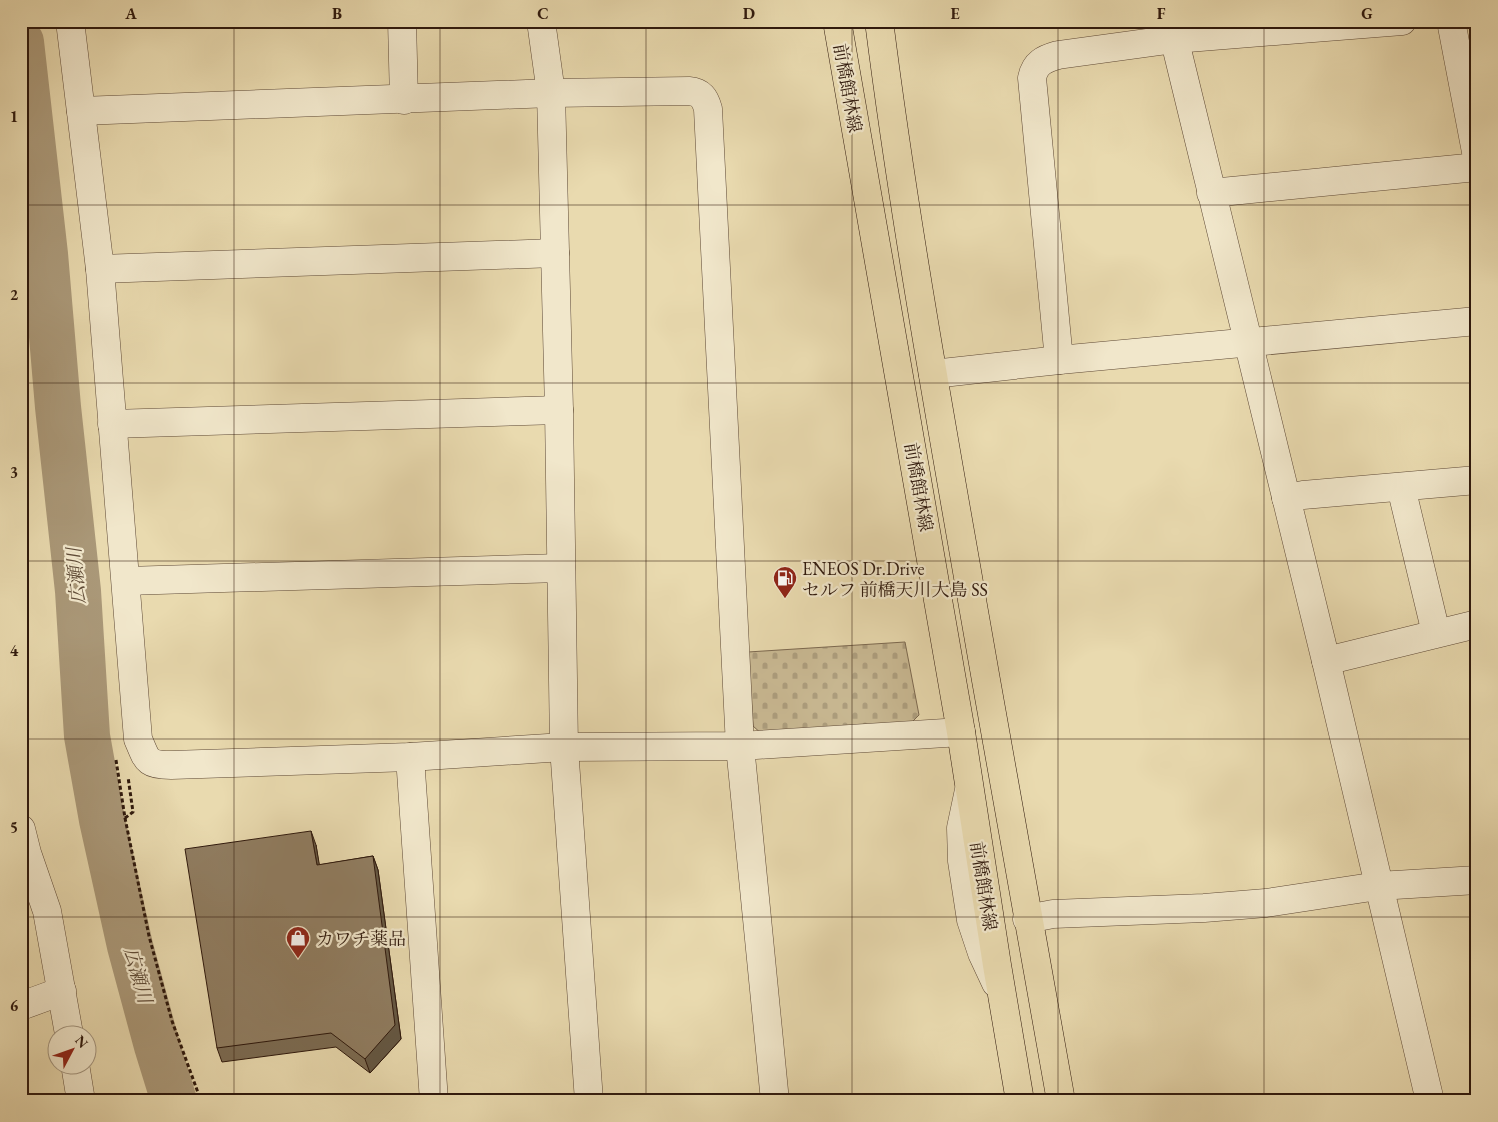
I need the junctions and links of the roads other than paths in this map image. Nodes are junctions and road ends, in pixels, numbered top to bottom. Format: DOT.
graph roads {
  1 [pos="70,21"];
  2 [pos="402,21"];
  3 [pos="541,21"];
  4 [pos="837,21"];
  5 [pos="879,21"];
  6 [pos="1402,21"];
  7 [pos="1451,21"];
  8 [pos="1172,30"];
  9 [pos="551,93"];
  10 [pos="404,100"];
  11 [pos="81,111"];
  12 [pos="1477,157"];
  13 [pos="1477,167"];
  14 [pos="1211,194"];
  15 [pos="555,253"];
  16 [pos="100,269"];
  17 [pos="1477,321"];
  18 [pos="1248,343"];
  19 [pos="1059,360"];
  20 [pos="933,374"];
  21 [pos="559,410"];
  22 [pos="112,424"];
  23 [pos="1477,480"];
  24 [pos="1401,487"];
  25 [pos="1286,498"];
  26 [pos="561,568"];
  27 [pos="126,582"];
  28 [pos="1477,624"];
  29 [pos="1436,633"];
  30 [pos="1326,661"];
  31 [pos="962,732"];
  32 [pos="740,746"];
  33 [pos="564,747"];
  34 [pos="410,758"];
  35 [pos="21,829"];
  36 [pos="1477,880"];
  37 [pos="1378,886"];
  38 [pos="31,893"];
  39 [pos="1027,919"];
  40 [pos="62,991"];
  41 [pos="21,1006"];
  42 [pos="67,1024"];
  43 [pos="77,1074"];
  44 [pos="81,1101"];
  45 [pos="434,1101"];
  46 [pos="589,1101"];
  47 [pos="775,1101"];
  48 [pos="1020,1101"];
  49 [pos="1061,1101"];
  50 [pos="1430,1101"];
  1 -- 11 [label="street"];
  2 -- 10 [label="street"];
  3 -- 9 [label="street"];
  4 -- 31 [label="main road, 前橋館林線"];
  5 -- 20 [label="main road, 前橋館林線"];
  6 -- 8 [label="street"];
  7 -- 12 [label="street"];
  8 -- 14 [label="street"];
  8 -- 19 [label="street"];
  9 -- 10 [label="street"];
  9 -- 15 [label="street"];
  9 -- 32 [label="street"];
  10 -- 11 [label="street"];
  11 -- 16 [label="street"];
  13 -- 14 [label="street"];
  14 -- 18 [label="street"];
  15 -- 16 [label="street"];
  15 -- 21 [label="street"];
  16 -- 22 [label="street"];
  17 -- 18 [label="street"];
  18 -- 19 [label="street"];
  18 -- 25 [label="street"];
  19 -- 20 [label="street"];
  20 -- 39 [label="main road, 前橋館林線"];
  21 -- 22 [label="street"];
  21 -- 26 [label="street"];
  22 -- 27 [label="street"];
  23 -- 24 [label="street"];
  24 -- 25 [label="street"];
  24 -- 29 [label="street"];
  25 -- 30 [label="street"];
  26 -- 27 [label="street"];
  26 -- 33 [label="street"];
  27 -- 34 [label="street"];
  28 -- 29 [label="street"];
  29 -- 30 [label="street"];
  30 -- 37 [label="street"];
  31 -- 32 [label="street"];
  31 -- 48 [label="main road, 前橋館林線"];
  32 -- 33 [label="street"];
  32 -- 47 [label="street"];
  33 -- 34 [label="street"];
  33 -- 46 [label="street"];
  34 -- 45 [label="street"];
  35 -- 38 [label="street"];
  36 -- 37 [label="street"];
  37 -- 39 [label="street"];
  37 -- 50 [label="street"];
  38 -- 40 [label="street"];
  39 -- 49 [label="main road, 前橋館林線"];
  40 -- 41 [label="street"];
  40 -- 42 [label="street"];
  43 -- 44 [label="street"];
}
